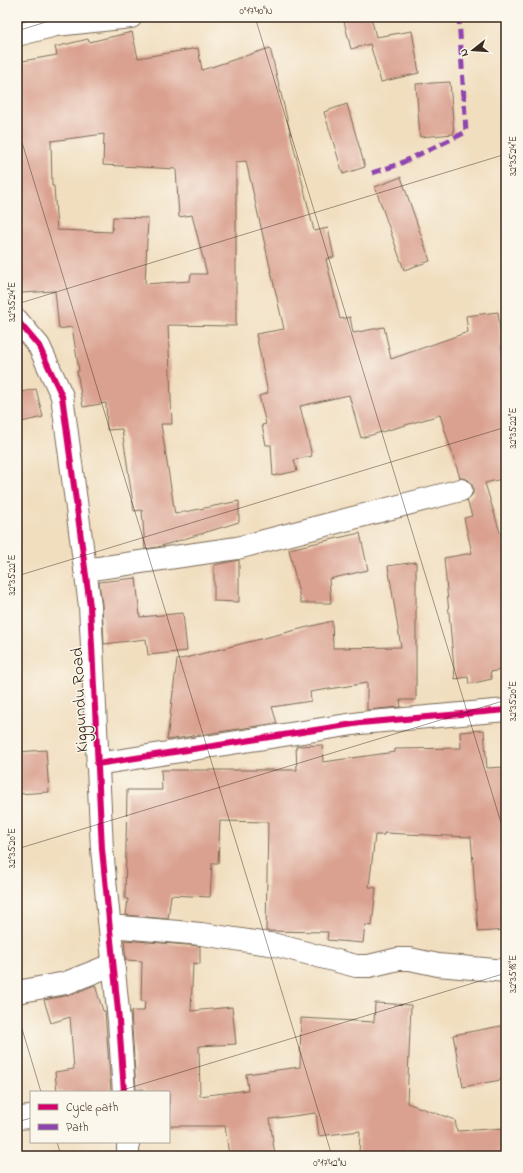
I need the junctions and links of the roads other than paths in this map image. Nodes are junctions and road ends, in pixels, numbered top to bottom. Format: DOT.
graph roads {
  1 [pos="132,17"];
  2 [pos="17,35"];
  3 [pos="17,320"];
  4 [pos="461,490"];
  5 [pos="85,570"];
  6 [pos="506,710"];
  7 [pos="97,764"];
  8 [pos="110,926"];
  9 [pos="114,964"];
  10 [pos="506,971"];
  11 [pos="17,992"];
  12 [pos="124,1091"];
  13 [pos="30,1117"];
  14 [pos="17,1118"];
  15 [pos="128,1143"];
  16 [pos="128,1156"];
  1 -- 2 [label="street"];
  3 -- 5 [label="street, Kiggundu Road"];
  4 -- 5 [label="street"];
  5 -- 7 [label="street, Kiggundu Road"];
  6 -- 7 [label="street"];
  7 -- 8 [label="street, Kiggundu Road"];
  8 -- 9 [label="street, Kiggundu Road"];
  8 -- 10 [label="street"];
  9 -- 11 [label="street"];
  9 -- 12 [label="street, Kiggundu Road"];
  13 -- 14 [label="street"];
  15 -- 16 [label="street"];
}
